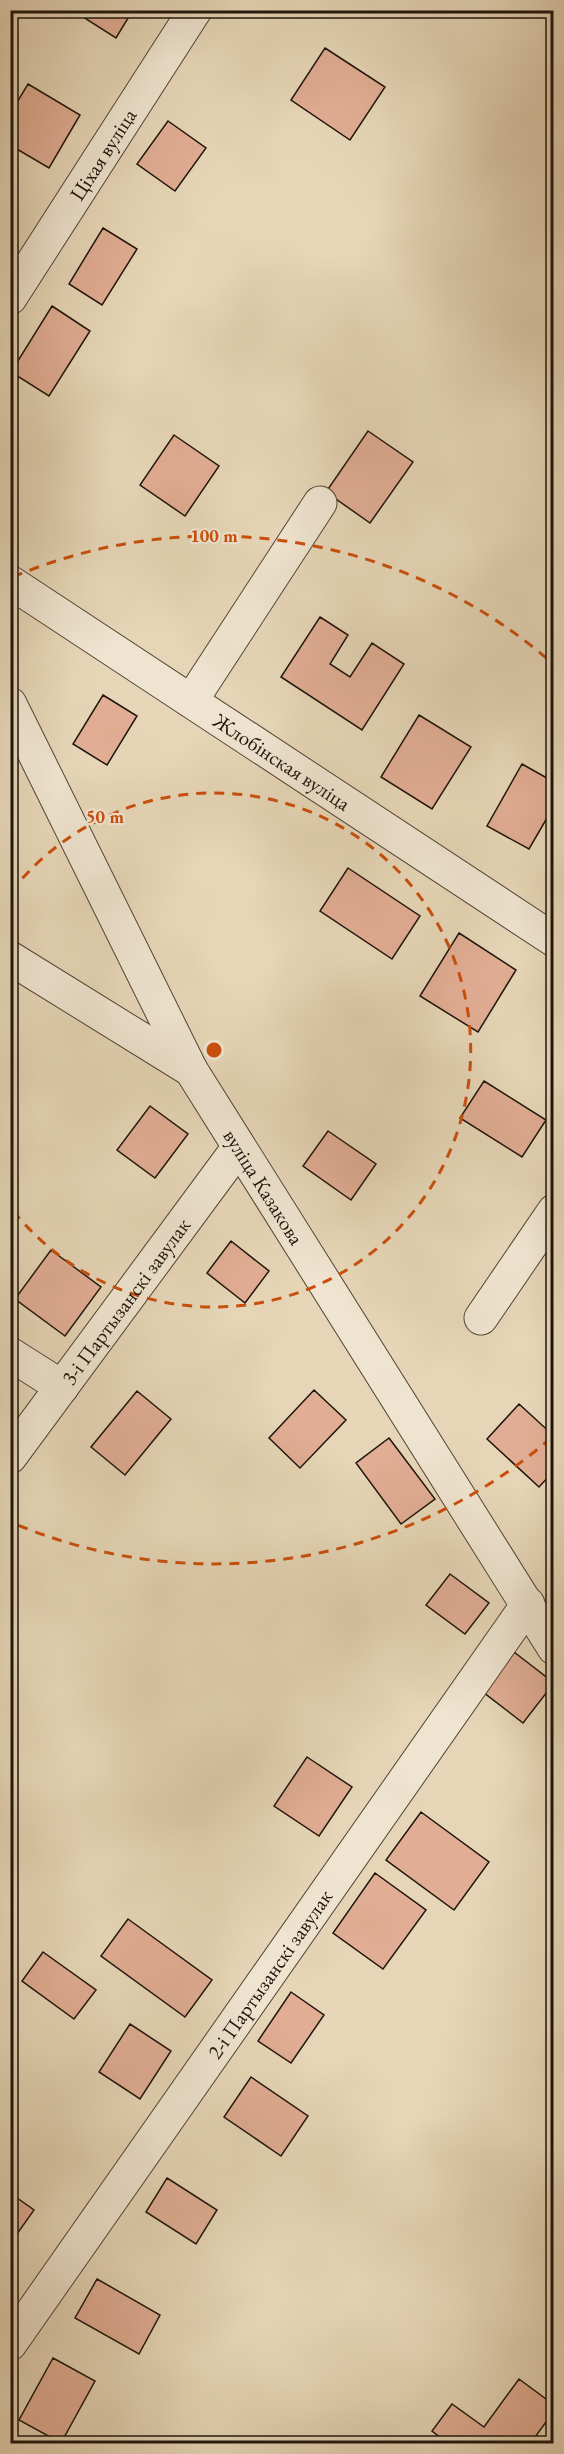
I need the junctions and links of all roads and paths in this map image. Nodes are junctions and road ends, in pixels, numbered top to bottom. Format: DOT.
graph roads {
  1 [pos="195,10"];
  2 [pos="10,298"];
  3 [pos="320,503"];
  4 [pos="10,582"];
  5 [pos="191,701"];
  6 [pos="10,704"];
  7 [pos="554,940"];
  8 [pos="10,958"];
  9 [pos="191,1070"];
  10 [pos="239,1147"];
  11 [pos="554,1211"];
  12 [pos="481,1318"];
  13 [pos="10,1354"];
  14 [pos="62,1387"];
  15 [pos="10,1457"];
  16 [pos="528,1605"];
  17 [pos="554,1648"];
  18 [pos="10,2343"];
  1 -- 2 [label="street, Ціхая вуліца"];
  3 -- 5 [label="street"];
  4 -- 5 [label="street, Жлобінская вуліца"];
  5 -- 7 [label="street, Жлобінская вуліца"];
  6 -- 9 [label="street, вуліца Казакова"];
  8 -- 9 [label="street"];
  9 -- 10 [label="street, вуліца Казакова"];
  10 -- 14 [label="street, 3-і Партызанскі завулак"];
  10 -- 16 [label="street, вуліца Казакова"];
  11 -- 12 [label="street"];
  13 -- 14 [label="street"];
  14 -- 15 [label="street, 3-і Партызанскі завулак"];
  16 -- 17 [label="street, вуліца Казакова"];
  16 -- 18 [label="street, 2-і Партызанскі завулак"];
}
